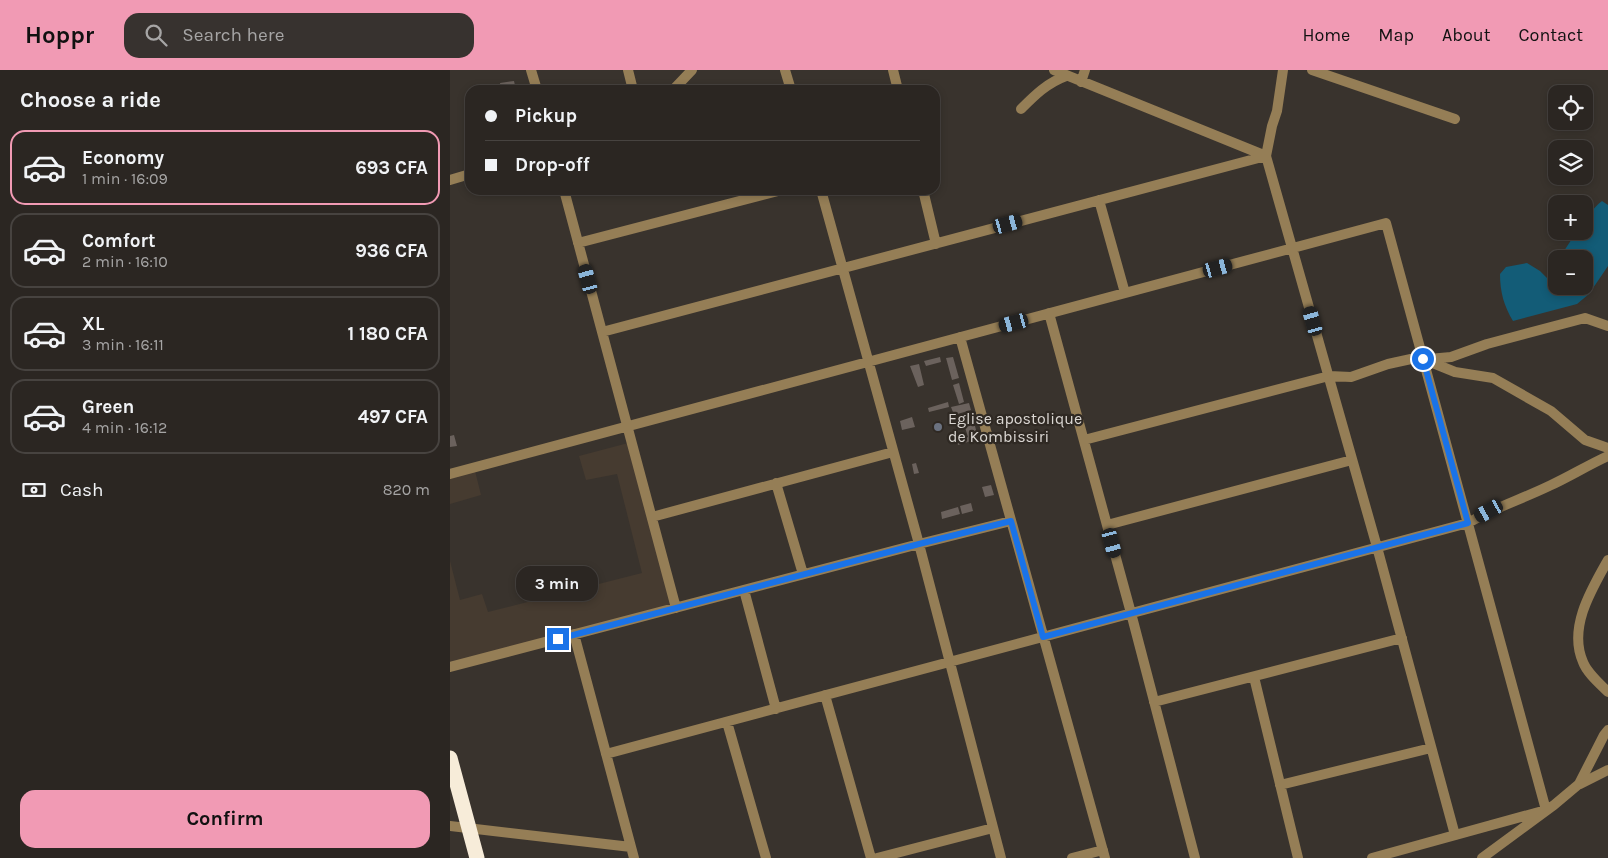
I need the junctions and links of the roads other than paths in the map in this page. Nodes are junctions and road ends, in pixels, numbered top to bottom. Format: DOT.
graph roads {
  1 [pos="532,70"];
  2 [pos="628,70"];
  3 [pos="692,70"];
  4 [pos="785,70"];
  5 [pos="893,70"];
  6 [pos="1054,70"];
  7 [pos="1085,70"];
  8 [pos="1283,70"];
  9 [pos="1312,70"];
  10 [pos="1066,76"];
  11 [pos="1081,82"];
  12 [pos="536,85"];
  13 [pos="632,85"];
  14 [pos="678,85"];
  15 [pos="790,85"];
  16 [pos="897,85"];
  17 [pos="1021,109"];
  18 [pos="1455,119"];
  19 [pos="1266,156"];
  20 [pos="465,176"];
  21 [pos="450,180"];
  22 [pos="565,195"];
  23 [pos="763,195"];
  24 [pos="821,195"];
  25 [pos="923,195"];
  26 [pos="1099,200"];
  27 [pos="578,243"];
  28 [pos="936,244"];
  29 [pos="1292,248"];
  30 [pos="842,268"];
  31 [pos="1125,293"];
  32 [pos="1049,314"];
  33 [pos="1608,326"];
  34 [pos="602,332"];
  35 [pos="960,337"];
  36 [pos="1423,359"];
  37 [pos="868,362"];
  38 [pos="1329,376"];
  39 [pos="628,426"];
  40 [pos="1084,440"];
  41 [pos="1608,448"];
  42 [pos="893,452"];
  43 [pos="1608,456"];
  44 [pos="1352,460"];
  45 [pos="450,474"];
  46 [pos="776,483"];
  47 [pos="652,517"];
  48 [pos="1011,521"];
  49 [pos="1468,523"];
  50 [pos="1107,525"];
  51 [pos="919,544"];
  52 [pos="1377,547"];
  53 [pos="1608,560"];
  54 [pos="803,574"];
  55 [pos="744,590"];
  56 [pos="676,608"];
  57 [pos="1131,613"];
  58 [pos="574,634"];
  59 [pos="1043,637"];
  60 [pos="1402,638"];
  61 [pos="950,662"];
  62 [pos="450,667"];
  63 [pos="1254,677"];
  64 [pos="1608,692"];
  65 [pos="825,695"];
  66 [pos="1154,702"];
  67 [pos="776,709"];
  68 [pos="727,722"];
  69 [pos="1608,730"];
  70 [pos="1431,748"];
  71 [pos="606,754"];
  72 [pos="450,758"];
  73 [pos="1608,770"];
  74 [pos="1579,784"];
  75 [pos="1280,785"];
  76 [pos="1546,810"];
  77 [pos="450,826"];
  78 [pos="469,827"];
  79 [pos="993,828"];
  80 [pos="1455,836"];
  81 [pos="631,847"];
  82 [pos="1104,854"];
  83 [pos="1386,854"];
  84 [pos="477,858"];
  85 [pos="634,858"];
  86 [pos="766,858"];
  87 [pos="871,858"];
  88 [pos="877,858"];
  89 [pos="1001,858"];
  90 [pos="1072,858"];
  91 [pos="1195,858"];
  92 [pos="1298,858"];
  93 [pos="1372,858"];
  94 [pos="1399,858"];
  95 [pos="1482,858"];
  1 -- 12 [label="street"];
  2 -- 13 [label="street"];
  3 -- 14 [label="street"];
  4 -- 15 [label="street"];
  5 -- 16 [label="street"];
  6 -- 10 [label="street"];
  7 -- 11 [label="street"];
  8 -- 19 [label="street"];
  9 -- 18 [label="street"];
  10 -- 11 [label="street"];
  10 -- 17 [label="street"];
  11 -- 19 [label="street"];
  19 -- 26 [label="street"];
  19 -- 29 [label="street"];
  20 -- 21 [label="street"];
  22 -- 27 [label="street"];
  23 -- 27 [label="street"];
  24 -- 30 [label="street"];
  25 -- 28 [label="street"];
  26 -- 28 [label="street"];
  26 -- 31 [label="street"];
  27 -- 34 [label="street"];
  28 -- 30 [label="street"];
  29 -- 31 [label="street"];
  29 -- 36 [label="street"];
  29 -- 38 [label="street"];
  30 -- 34 [label="street"];
  30 -- 37 [label="street"];
  31 -- 32 [label="street"];
  32 -- 35 [label="street"];
  32 -- 40 [label="street"];
  33 -- 36 [label="street"];
  34 -- 39 [label="street"];
  35 -- 37 [label="street"];
  35 -- 48 [label="street"];
  36 -- 38 [label="street"];
  36 -- 41 [label="street"];
  36 -- 49 [label="street"];
  37 -- 39 [label="street"];
  37 -- 42 [label="street"];
  38 -- 40 [label="street"];
  38 -- 44 [label="street"];
  39 -- 45 [label="street"];
  39 -- 47 [label="street"];
  40 -- 50 [label="street"];
  42 -- 46 [label="street"];
  42 -- 51 [label="street"];
  43 -- 49 [label="street"];
  44 -- 50 [label="street"];
  44 -- 52 [label="street"];
  46 -- 47 [label="street"];
  46 -- 54 [label="street"];
  47 -- 56 [label="street"];
  48 -- 51 [label="street"];
  48 -- 59 [label="street"];
  49 -- 52 [label="street"];
  49 -- 76 [label="street"];
  50 -- 57 [label="street"];
  51 -- 54 [label="street"];
  51 -- 61 [label="street"];
  52 -- 57 [label="street"];
  52 -- 60 [label="street"];
  53 -- 64 [label="street"];
  54 -- 55 [label="street"];
  55 -- 56 [label="street"];
  55 -- 67 [label="street"];
  56 -- 58 [label="street"];
  57 -- 59 [label="street"];
  57 -- 66 [label="street"];
  58 -- 62 [label="street"];
  58 -- 71 [label="street"];
  59 -- 61 [label="street"];
  59 -- 82 [label="street"];
  60 -- 63 [label="street"];
  60 -- 70 [label="street"];
  61 -- 65 [label="street"];
  61 -- 79 [label="street"];
  63 -- 66 [label="street"];
  63 -- 75 [label="street"];
  65 -- 67 [label="street"];
  65 -- 87 [label="street"];
  66 -- 91 [label="street"];
  67 -- 68 [label="street"];
  68 -- 71 [label="street"];
  68 -- 86 [label="street"];
  69 -- 74 [label="street"];
  70 -- 75 [label="street"];
  70 -- 80 [label="street"];
  71 -- 81 [label="street"];
  72 -- 78 [label="highway"];
  73 -- 74 [label="street"];
  74 -- 76 [label="street"];
  75 -- 92 [label="street"];
  76 -- 80 [label="street"];
  76 -- 95 [label="street"];
  77 -- 78 [label="street"];
  78 -- 81 [label="street"];
  78 -- 84 [label="highway"];
  79 -- 88 [label="street"];
  79 -- 89 [label="street"];
  80 -- 83 [label="street"];
  81 -- 85 [label="street"];
  82 -- 90 [label="street"];
  83 -- 93 [label="street"];
  83 -- 94 [label="street"];
}
